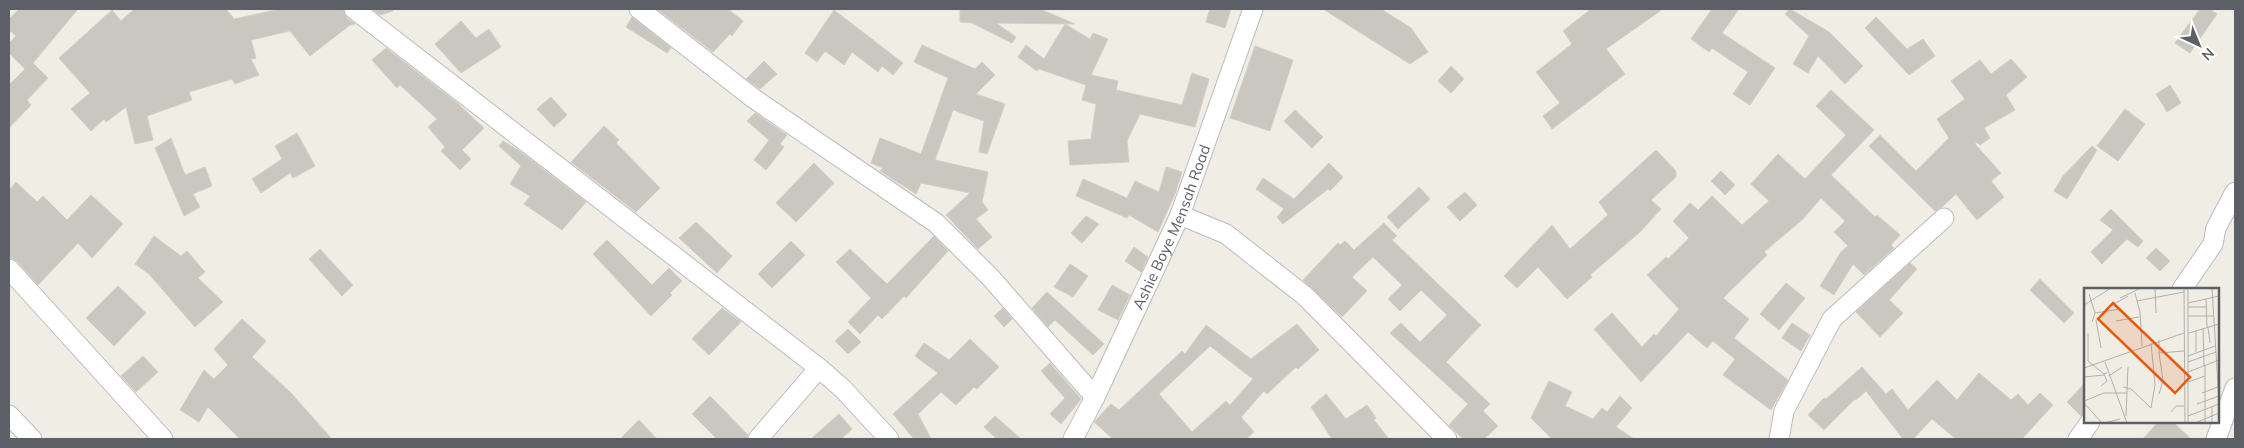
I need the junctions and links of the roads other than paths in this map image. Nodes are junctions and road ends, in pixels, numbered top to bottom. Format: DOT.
graph roads {
  1 [pos="354,9"];
  2 [pos="640,9"];
  3 [pos="1253,9"];
  4 [pos="2235,192"];
  5 [pos="1180,215"];
  6 [pos="1944,218"];
  7 [pos="9,269"];
  8 [pos="2183,288"];
  9 [pos="820,368"];
  10 [pos="2235,388"];
  11 [pos="1095,397"];
  12 [pos="9,415"];
  13 [pos="2089,423"];
  14 [pos="32,439"];
  15 [pos="162,439"];
  16 [pos="758,439"];
  17 [pos="889,439"];
  18 [pos="1073,439"];
  19 [pos="1447,439"];
  20 [pos="1779,439"];
  21 [pos="2078,439"];
  22 [pos="2216,439"];
  1 -- 9 [label="street"];
  2 -- 11 [label="street"];
  3 -- 5 [label="street, Ashie Boye Mensah Road"];
  4 -- 8 [label="street"];
  5 -- 11 [label="street, Ashie Boye Mensah Road"];
  5 -- 19 [label="street"];
  6 -- 20 [label="street"];
  7 -- 15 [label="street"];
  9 -- 16 [label="street"];
  9 -- 17 [label="street"];
  10 -- 22 [label="street"];
  11 -- 18 [label="street, Ashie Boye Mensah Road"];
  12 -- 14 [label="street"];
  13 -- 21 [label="street"];
}
